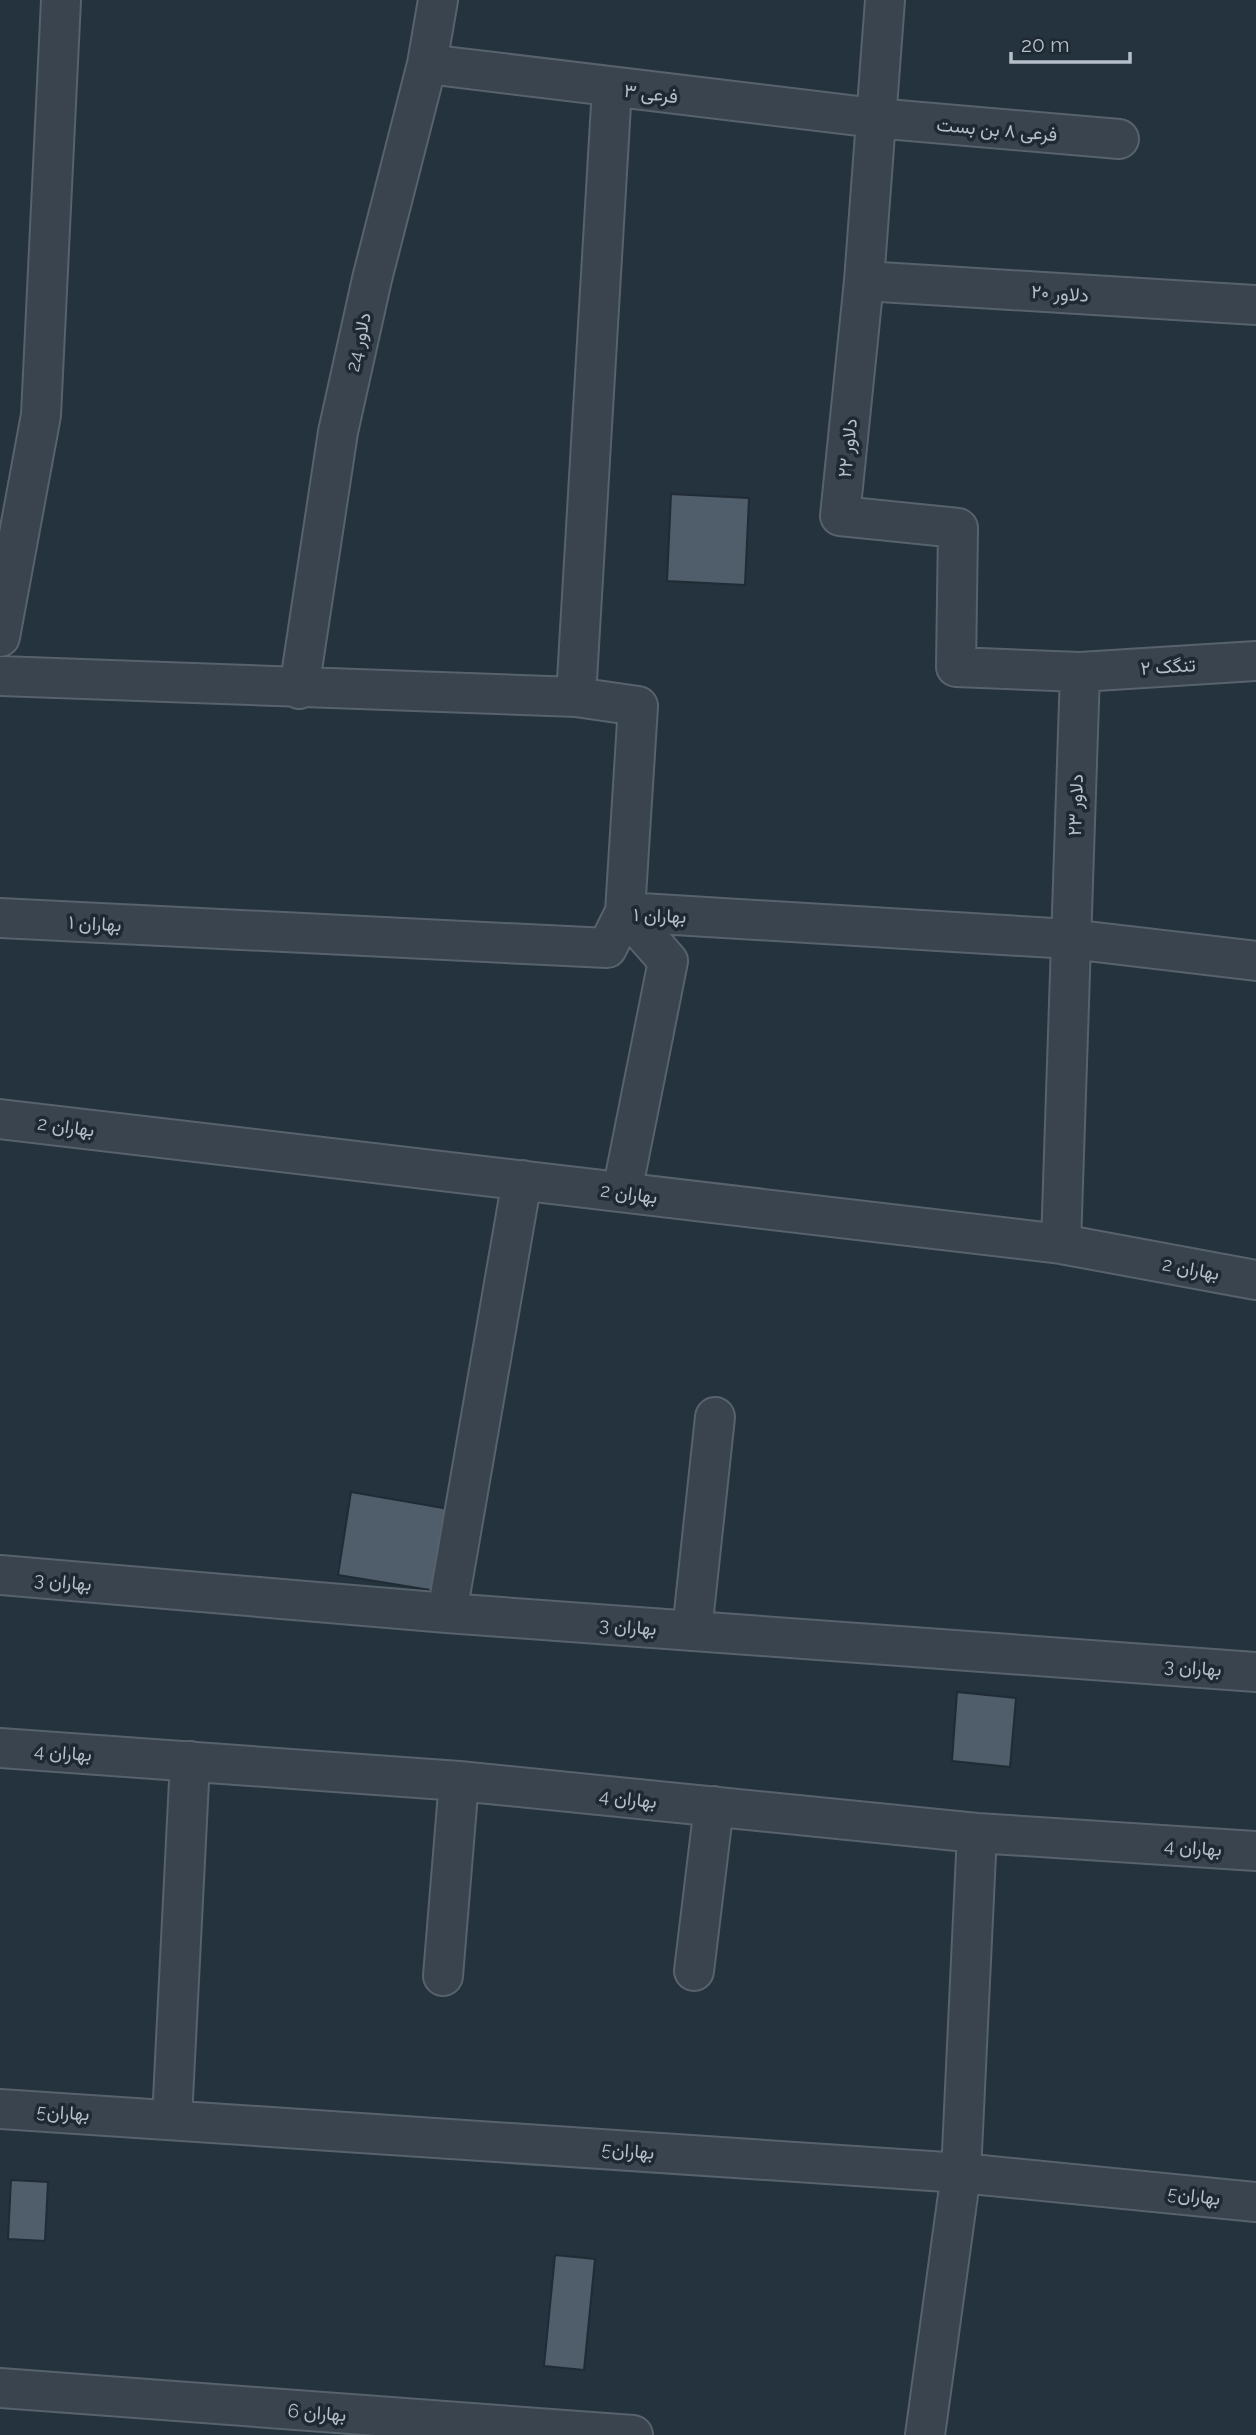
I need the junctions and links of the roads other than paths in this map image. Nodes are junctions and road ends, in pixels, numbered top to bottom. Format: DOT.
graph roads {
  1 [pos="61,0"];
  2 [pos="438,0"];
  3 [pos="885,0"];
  4 [pos="427,64"];
  5 [pos="612,88"];
  6 [pos="875,118"];
  7 [pos="1119,139"];
  8 [pos="864,281"];
  9 [pos="1256,305"];
  10 [pos="0,637"];
  11 [pos="1256,661"];
  12 [pos="1080,672"];
  13 [pos="0,676"];
  14 [pos="299,689"];
  15 [pos="576,697"];
  16 [pos="625,912"];
  17 [pos="0,918"];
  18 [pos="1070,939"];
  19 [pos="1256,961"];
  20 [pos="0,1119"];
  21 [pos="522,1180"];
  22 [pos="622,1192"];
  23 [pos="1061,1244"];
  24 [pos="1256,1280"];
  25 [pos="715,1417"];
  26 [pos="0,1575"];
  27 [pos="447,1613"];
  28 [pos="692,1631"];
  29 [pos="1256,1672"];
  30 [pos="0,1748"];
  31 [pos="190,1761"];
  32 [pos="459,1782"];
  33 [pos="714,1806"];
  34 [pos="977,1833"];
  35 [pos="1256,1851"];
  36 [pos="694,1971"];
  37 [pos="443,1976"];
  38 [pos="0,2109"];
  39 [pos="172,2119"];
  40 [pos="961,2173"];
  41 [pos="1256,2202"];
  42 [pos="0,2388"];
  43 [pos="633,2435"];
  44 [pos="925,2435"];
  1 -- 10 [label="street"];
  2 -- 4 [label="street, دلاور 24"];
  3 -- 6 [label="street, دلاور ۲۲"];
  4 -- 5 [label="street, فرعی ۳"];
  4 -- 14 [label="street, دلاور 24"];
  5 -- 6 [label="street, فرعی ۳"];
  5 -- 15 [label="street"];
  6 -- 7 [label="street, فرعی ۸ بن بست"];
  6 -- 8 [label="street, دلاور ۲۲"];
  8 -- 9 [label="street, دلاور ۲۰"];
  8 -- 12 [label="street, دلاور ۲۲"];
  11 -- 12 [label="street, تنگک ۲"];
  12 -- 18 [label="street, دلاور ۲۳"];
  13 -- 14 [label="street"];
  14 -- 15 [label="street"];
  15 -- 16 [label="street"];
  16 -- 17 [label="street, بهاران ۱"];
  16 -- 18 [label="street, بهاران ۱"];
  16 -- 22 [label="street"];
  18 -- 19 [label="street, بهاران ۱"];
  18 -- 23 [label="street, دلاور ۲۳"];
  20 -- 21 [label="street, بهاران 2"];
  21 -- 22 [label="street, بهاران 2"];
  21 -- 27 [label="street"];
  22 -- 23 [label="street, بهاران 2"];
  23 -- 24 [label="street, بهاران 2"];
  25 -- 28 [label="street"];
  26 -- 27 [label="street, بهاران 3"];
  27 -- 28 [label="street, بهاران 3"];
  28 -- 29 [label="street, بهاران 3"];
  30 -- 31 [label="street, بهاران 4"];
  31 -- 32 [label="street, بهاران 4"];
  31 -- 39 [label="street"];
  32 -- 33 [label="street, بهاران 4"];
  32 -- 37 [label="street"];
  33 -- 34 [label="street, بهاران 4"];
  33 -- 36 [label="street"];
  34 -- 35 [label="street, بهاران 4"];
  34 -- 40 [label="street"];
  38 -- 39 [label="street, بهاران5"];
  39 -- 40 [label="street, بهاران5"];
  40 -- 41 [label="street, بهاران5"];
  40 -- 44 [label="street"];
  42 -- 43 [label="street, بهاران 6"];
}
